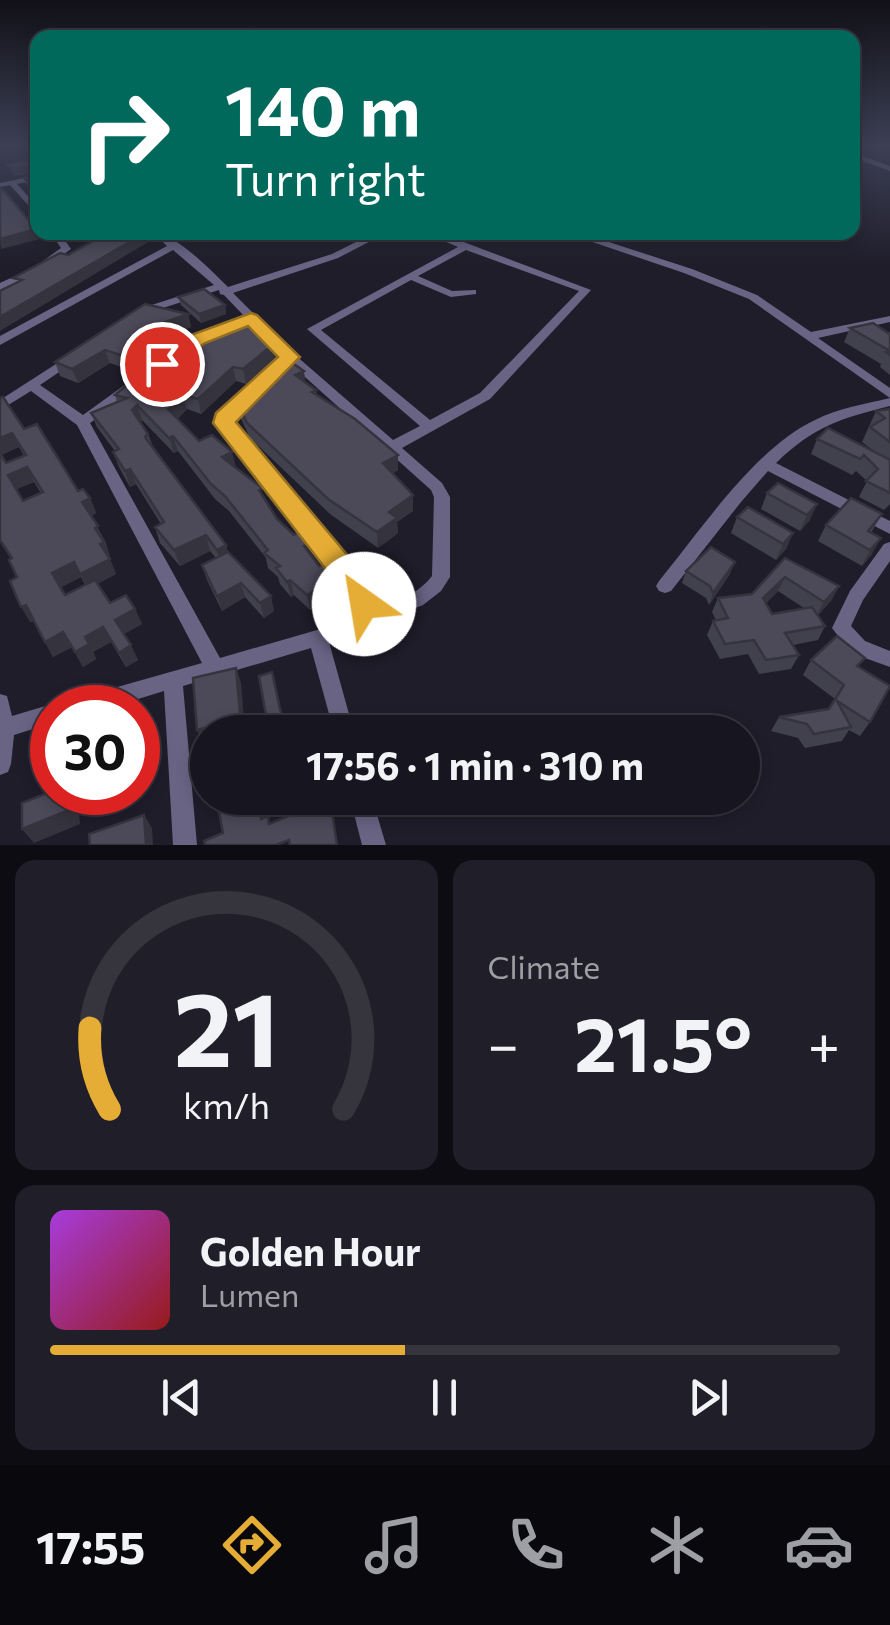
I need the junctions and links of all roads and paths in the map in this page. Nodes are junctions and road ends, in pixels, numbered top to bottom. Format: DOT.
graph roads {
  1 [pos="58,240"];
  2 [pos="166,240"];
  3 [pos="368,240"];
  4 [pos="449,240"];
  5 [pos="592,240"];
  6 [pos="174,246"];
  7 [pos="466,246"];
  8 [pos="412,277"];
  9 [pos="0,288"];
  10 [pos="221,290"];
  11 [pos="472,292"];
  12 [pos="251,318"];
  13 [pos="890,319"];
  14 [pos="122,321"];
  15 [pos="810,336"];
  16 [pos="0,342"];
  17 [pos="188,345"];
  18 [pos="78,354"];
  19 [pos="290,357"];
  20 [pos="143,378"];
  21 [pos="33,386"];
  22 [pos="890,394"];
  23 [pos="890,402"];
  24 [pos="0,406"];
  25 [pos="83,422"];
  26 [pos="427,424"];
  27 [pos="392,446"];
  28 [pos="767,464"];
  29 [pos="890,528"];
  30 [pos="890,548"];
  31 [pos="665,586"];
  32 [pos="360,622"];
  33 [pos="318,638"];
  34 [pos="890,659"];
  35 [pos="215,668"];
  36 [pos="174,679"];
  37 [pos="154,685"];
  38 [pos="0,704"];
  39 [pos="339,715"];
  40 [pos="30,720"];
  41 [pos="4,728"];
  42 [pos="0,764"];
  43 [pos="366,815"];
  44 [pos="185,845"];
  45 [pos="374,845"];
  1 -- 9 [label="street"];
  2 -- 6 [label="street"];
  3 -- 10 [label="street"];
  4 -- 7 [label="street"];
  5 -- 15 [label="street"];
  6 -- 10 [label="street"];
  6 -- 16 [label="street"];
  7 -- 8 [label="street"];
  7 -- 26 [label="street"];
  8 -- 11 [label="street"];
  8 -- 26 [label="street"];
  10 -- 12 [label="street"];
  10 -- 14 [label="street"];
  12 -- 17 [label="street"];
  12 -- 19 [label="street"];
  13 -- 15 [label="street"];
  15 -- 22 [label="street"];
  18 -- 21 [label="street"];
  19 -- 27 [label="street"];
  19 -- 32 [label="street"];
  20 -- 25 [label="street"];
  21 -- 24 [label="street"];
  21 -- 25 [label="street"];
  23 -- 28 [label="street"];
  25 -- 35 [label="street"];
  26 -- 27 [label="street"];
  27 -- 32 [label="street"];
  28 -- 29 [label="street"];
  28 -- 31 [label="street"];
  30 -- 34 [label="street"];
  32 -- 33 [label="street"];
  33 -- 35 [label="street"];
  33 -- 39 [label="street"];
  35 -- 36 [label="street"];
  36 -- 37 [label="street"];
  36 -- 44 [label="street"];
  38 -- 41 [label="street"];
  40 -- 41 [label="street"];
  41 -- 42 [label="street"];
  43 -- 45 [label="street"];
}
